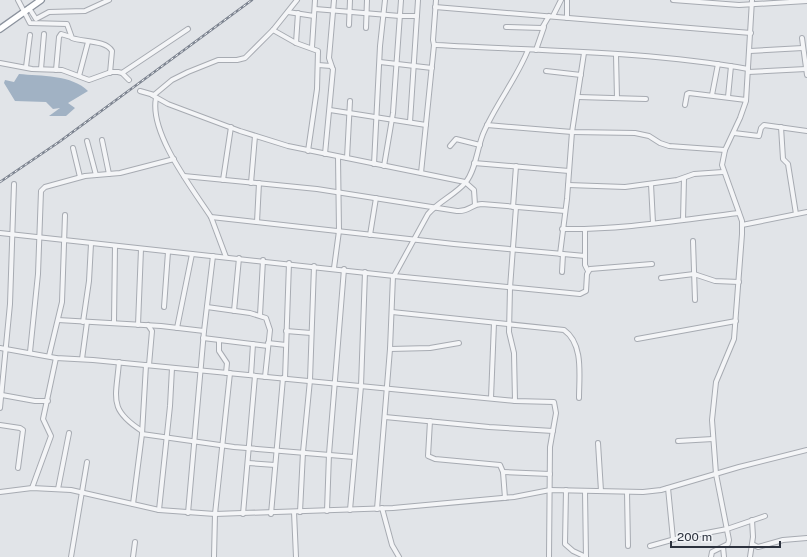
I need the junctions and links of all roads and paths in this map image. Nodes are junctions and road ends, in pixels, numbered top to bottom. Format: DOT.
graph roads {
  1 [pos="18,0"];
  2 [pos="41,0"];
  3 [pos="109,0"];
  4 [pos="297,0"];
  5 [pos="315,0"];
  6 [pos="334,0"];
  7 [pos="350,0"];
  8 [pos="367,0"];
  9 [pos="384,0"];
  10 [pos="401,0"];
  11 [pos="418,0"];
  12 [pos="436,0"];
  13 [pos="561,0"];
  14 [pos="567,0"];
  15 [pos="672,0"];
  16 [pos="807,0"];
  17 [pos="101,2"];
  18 [pos="752,2"];
  19 [pos="435,7"];
  20 [pos="315,9"];
  21 [pos="27,10"];
  22 [pos="333,11"];
  23 [pos="288,12"];
  24 [pos="350,12"];
  25 [pos="298,13"];
  26 [pos="367,14"];
  27 [pos="383,15"];
  28 [pos="314,16"];
  29 [pos="400,16"];
  30 [pos="417,16"];
  31 [pos="551,16"];
  32 [pos="567,18"];
  33 [pos="349,25"];
  34 [pos="544,27"];
  35 [pos="366,28"];
  36 [pos="506,28"];
  37 [pos="0,29"];
  38 [pos="188,29"];
  39 [pos="273,30"];
  40 [pos="44,34"];
  41 [pos="751,34"];
  42 [pos="30,35"];
  43 [pos="71,37"];
  44 [pos="802,38"];
  45 [pos="88,42"];
  46 [pos="296,43"];
  47 [pos="434,44"];
  48 [pos="312,48"];
  49 [pos="803,48"];
  50 [pos="528,50"];
  51 [pos="536,50"];
  52 [pos="750,51"];
  53 [pos="584,53"];
  54 [pos="616,55"];
  55 [pos="380,62"];
  56 [pos="0,63"];
  57 [pos="397,64"];
  58 [pos="718,64"];
  59 [pos="318,65"];
  60 [pos="414,66"];
  61 [pos="731,66"];
  62 [pos="26,67"];
  63 [pos="332,67"];
  64 [pos="432,68"];
  65 [pos="41,69"];
  66 [pos="806,69"];
  67 [pos="56,70"];
  68 [pos="546,71"];
  69 [pos="748,71"];
  70 [pos="110,73"];
  71 [pos="122,73"];
  72 [pos="581,75"];
  73 [pos="807,75"];
  74 [pos="79,76"];
  75 [pos="129,80"];
  76 [pos="140,91"];
  77 [pos="712,95"];
  78 [pos="152,96"];
  79 [pos="578,97"];
  80 [pos="728,97"];
  81 [pos="156,98"];
  82 [pos="617,98"];
  83 [pos="646,99"];
  84 [pos="746,100"];
  85 [pos="350,101"];
  86 [pos="685,105"];
  87 [pos="330,110"];
  88 [pos="349,113"];
  89 [pos="377,118"];
  90 [pos="392,119"];
  91 [pos="410,122"];
  92 [pos="426,125"];
  93 [pos="487,125"];
  94 [pos="231,127"];
  95 [pos="781,127"];
  96 [pos="807,131"];
  97 [pos="572,132"];
  98 [pos="734,132"];
  99 [pos="255,136"];
  100 [pos="102,140"];
  101 [pos="87,141"];
  102 [pos="480,145"];
  103 [pos="450,146"];
  104 [pos="73,148"];
  105 [pos="725,150"];
  106 [pos="308,151"];
  107 [pos="326,154"];
  108 [pos="338,157"];
  109 [pos="347,158"];
  110 [pos="174,159"];
  111 [pos="474,162"];
  112 [pos="374,164"];
  113 [pos="384,166"];
  114 [pos="516,166"];
  115 [pos="569,172"];
  116 [pos="723,172"];
  117 [pos="421,173"];
  118 [pos="109,174"];
  119 [pos="96,175"];
  120 [pos="184,176"];
  121 [pos="80,177"];
  122 [pos="684,178"];
  123 [pos="223,180"];
  124 [pos="466,182"];
  125 [pos="251,183"];
  126 [pos="259,183"];
  127 [pos="14,184"];
  128 [pos="651,184"];
  129 [pos="568,185"];
  130 [pos="338,192"];
  131 [pos="376,198"];
  132 [pos="475,205"];
  133 [pos="514,207"];
  134 [pos="433,208"];
  135 [pos="565,211"];
  136 [pos="807,212"];
  137 [pos="739,213"];
  138 [pos="796,214"];
  139 [pos="65,215"];
  140 [pos="211,217"];
  141 [pos="683,220"];
  142 [pos="257,222"];
  143 [pos="653,223"];
  144 [pos="742,225"];
  145 [pos="562,229"];
  146 [pos="585,229"];
  147 [pos="339,231"];
  148 [pos="0,233"];
  149 [pos="13,234"];
  150 [pos="370,235"];
  151 [pos="39,237"];
  152 [pos="65,240"];
  153 [pos="415,240"];
  154 [pos="693,241"];
  155 [pos="91,244"];
  156 [pos="115,246"];
  157 [pos="141,249"];
  158 [pos="512,250"];
  159 [pos="168,252"];
  160 [pos="192,254"];
  161 [pos="561,254"];
  162 [pos="213,256"];
  163 [pos="585,256"];
  164 [pos="226,257"];
  165 [pos="239,258"];
  166 [pos="263,260"];
  167 [pos="289,264"];
  168 [pos="652,264"];
  169 [pos="314,266"];
  170 [pos="334,268"];
  171 [pos="344,269"];
  172 [pos="365,272"];
  173 [pos="562,272"];
  174 [pos="588,272"];
  175 [pos="694,274"];
  176 [pos="393,276"];
  177 [pos="661,278"];
  178 [pos="739,282"];
  179 [pos="510,288"];
  180 [pos="695,300"];
  181 [pos="164,307"];
  182 [pos="207,308"];
  183 [pos="234,311"];
  184 [pos="392,312"];
  185 [pos="260,315"];
  186 [pos="58,320"];
  187 [pos="736,321"];
  188 [pos="85,322"];
  189 [pos="494,323"];
  190 [pos="114,324"];
  191 [pos="138,325"];
  192 [pos="148,325"];
  193 [pos="509,325"];
  194 [pos="177,328"];
  195 [pos="204,331"];
  196 [pos="286,331"];
  197 [pos="311,333"];
  198 [pos="204,338"];
  199 [pos="637,339"];
  200 [pos="219,340"];
  201 [pos="459,343"];
  202 [pos="253,344"];
  203 [pos="268,345"];
  204 [pos="286,345"];
  205 [pos="0,348"];
  206 [pos="7,348"];
  207 [pos="390,349"];
  208 [pos="30,352"];
  209 [pos="49,356"];
  210 [pos="56,358"];
  211 [pos="82,359"];
  212 [pos="118,362"];
  213 [pos="147,365"];
  214 [pos="172,368"];
  215 [pos="201,370"];
  216 [pos="228,373"];
  217 [pos="253,376"];
  218 [pos="265,377"];
  219 [pos="284,378"];
  220 [pos="310,380"];
  221 [pos="336,383"];
  222 [pos="361,386"];
  223 [pos="388,388"];
  224 [pos="2,395"];
  225 [pos="491,398"];
  226 [pos="579,398"];
  227 [pos="48,401"];
  228 [pos="515,401"];
  229 [pos="0,408"];
  230 [pos="385,417"];
  231 [pos="430,422"];
  232 [pos="0,425"];
  233 [pos="553,431"];
  234 [pos="69,433"];
  235 [pos="142,433"];
  236 [pos="167,438"];
  237 [pos="713,439"];
  238 [pos="194,441"];
  239 [pos="678,442"];
  240 [pos="598,443"];
  241 [pos="222,445"];
  242 [pos="249,448"];
  243 [pos="276,449"];
  244 [pos="807,450"];
  245 [pos="303,452"];
  246 [pos="329,454"];
  247 [pos="354,457"];
  248 [pos="88,462"];
  249 [pos="248,463"];
  250 [pos="274,465"];
  251 [pos="18,468"];
  252 [pos="503,472"];
  253 [pos="550,474"];
  254 [pos="716,474"];
  255 [pos="32,488"];
  256 [pos="668,488"];
  257 [pos="58,489"];
  258 [pos="550,490"];
  259 [pos="566,490"];
  260 [pos="83,491"];
  261 [pos="585,491"];
  262 [pos="601,491"];
  263 [pos="0,492"];
  264 [pos="627,492"];
  265 [pos="505,498"];
  266 [pos="133,504"];
  267 [pos="377,508"];
  268 [pos="382,508"];
  269 [pos="158,510"];
  270 [pos="350,510"];
  271 [pos="327,511"];
  272 [pos="294,512"];
  273 [pos="300,512"];
  274 [pos="188,513"];
  275 [pos="215,514"];
  276 [pos="243,514"];
  277 [pos="271,514"];
  278 [pos="765,516"];
  279 [pos="752,520"];
  280 [pos="728,528"];
  281 [pos="807,538"];
  282 [pos="673,539"];
  283 [pos="135,542"];
  284 [pos="752,544"];
  285 [pos="628,546"];
  286 [pos="650,546"];
  287 [pos="723,547"];
  288 [pos="71,557"];
  289 [pos="133,557"];
  290 [pos="214,557"];
  291 [pos="296,557"];
  292 [pos="399,557"];
  293 [pos="549,557"];
  294 [pos="586,557"];
  295 [pos="711,557"];
  296 [pos="724,557"];
  297 [pos="750,557"];
  1 -- 21 [label="street"];
  2 -- 21 [label="highway"];
  3 -- 17 [label="street"];
  4 -- 23 [label="street"];
  5 -- 20 [label="street"];
  6 -- 22 [label="street"];
  7 -- 24 [label="street"];
  8 -- 26 [label="street"];
  9 -- 27 [label="street"];
  10 -- 29 [label="street"];
  11 -- 30 [label="street"];
  12 -- 19 [label="street"];
  13 -- 31 [label="street"];
  14 -- 32 [label="street"];
  15 -- 18 [label="street"];
  16 -- 18 [label="street"];
  17 -- 21 [label="street"];
  18 -- 41 [label="street"];
  19 -- 31 [label="street"];
  19 -- 47 [label="street"];
  20 -- 22 [label="street"];
  20 -- 28 [label="street"];
  21 -- 37 [label="highway"];
  21 -- 43 [label="street"];
  22 -- 24 [label="street"];
  22 -- 63 [label="street"];
  23 -- 25 [label="street"];
  23 -- 39 [label="street"];
  24 -- 26 [label="street"];
  24 -- 33 [label="street"];
  25 -- 28 [label="street"];
  25 -- 46 [label="street"];
  26 -- 27 [label="street"];
  26 -- 35 [label="street"];
  27 -- 29 [label="street"];
  27 -- 55 [label="street"];
  28 -- 48 [label="street"];
  29 -- 30 [label="street"];
  29 -- 57 [label="street"];
  30 -- 60 [label="street"];
  31 -- 32 [label="street"];
  31 -- 34 [label="street"];
  32 -- 41 [label="street"];
  34 -- 36 [label="street"];
  34 -- 51 [label="street"];
  38 -- 71 [label="street"];
  39 -- 46 [label="street"];
  39 -- 78 [label="street"];
  40 -- 65 [label="street"];
  41 -- 52 [label="street"];
  42 -- 62 [label="street"];
  43 -- 45 [label="street"];
  43 -- 67 [label="street"];
  44 -- 49 [label="street"];
  45 -- 70 [label="street"];
  45 -- 74 [label="street"];
  46 -- 48 [label="street"];
  47 -- 50 [label="street"];
  47 -- 64 [label="street"];
  48 -- 59 [label="street"];
  49 -- 52 [label="street"];
  49 -- 66 [label="street"];
  50 -- 51 [label="street"];
  50 -- 93 [label="street"];
  51 -- 53 [label="street"];
  52 -- 69 [label="street"];
  53 -- 54 [label="street"];
  53 -- 72 [label="street"];
  54 -- 58 [label="street"];
  54 -- 82 [label="street"];
  55 -- 57 [label="street"];
  55 -- 89 [label="street"];
  56 -- 62 [label="street"];
  57 -- 60 [label="street"];
  57 -- 90 [label="street"];
  58 -- 61 [label="street"];
  58 -- 77 [label="street"];
  59 -- 63 [label="street"];
  59 -- 106 [label="street"];
  60 -- 64 [label="street"];
  60 -- 91 [label="street"];
  61 -- 69 [label="street"];
  61 -- 80 [label="street"];
  62 -- 65 [label="street"];
  63 -- 87 [label="street"];
  64 -- 92 [label="street"];
  65 -- 67 [label="street"];
  66 -- 69 [label="street"];
  66 -- 73 [label="street"];
  67 -- 74 [label="street"];
  68 -- 72 [label="street"];
  69 -- 84 [label="street"];
  70 -- 71 [label="street"];
  70 -- 74 [label="street"];
  71 -- 75 [label="street"];
  72 -- 79 [label="street"];
  76 -- 78 [label="street"];
  77 -- 80 [label="street"];
  77 -- 86 [label="street"];
  78 -- 81 [label="street"];
  79 -- 82 [label="street"];
  79 -- 97 [label="street"];
  80 -- 84 [label="street"];
  81 -- 94 [label="street"];
  81 -- 110 [label="street"];
  82 -- 83 [label="street"];
  84 -- 98 [label="street"];
  85 -- 88 [label="street"];
  87 -- 88 [label="street"];
  87 -- 107 [label="street"];
  88 -- 89 [label="street"];
  88 -- 109 [label="street"];
  89 -- 90 [label="street"];
  89 -- 112 [label="street"];
  90 -- 91 [label="street"];
  90 -- 113 [label="street"];
  91 -- 92 [label="street"];
  92 -- 117 [label="street"];
  93 -- 97 [label="street"];
  93 -- 102 [label="street"];
  94 -- 99 [label="street"];
  94 -- 123 [label="street"];
  95 -- 96 [label="street"];
  95 -- 98 [label="street"];
  95 -- 138 [label="street"];
  97 -- 105 [label="street"];
  97 -- 115 [label="street"];
  98 -- 105 [label="street"];
  99 -- 106 [label="street"];
  99 -- 125 [label="street"];
  100 -- 118 [label="street"];
  101 -- 119 [label="street"];
  102 -- 103 [label="street"];
  102 -- 111 [label="street"];
  104 -- 121 [label="street"];
  105 -- 116 [label="street"];
  106 -- 107 [label="street"];
  107 -- 108 [label="street"];
  108 -- 109 [label="street"];
  108 -- 130 [label="street"];
  109 -- 112 [label="street"];
  110 -- 118 [label="street"];
  110 -- 120 [label="street"];
  111 -- 114 [label="street"];
  111 -- 124 [label="street"];
  112 -- 113 [label="street"];
  113 -- 117 [label="street"];
  114 -- 115 [label="street"];
  114 -- 133 [label="street"];
  115 -- 129 [label="street"];
  116 -- 122 [label="street"];
  116 -- 137 [label="street"];
  117 -- 124 [label="street"];
  118 -- 119 [label="street"];
  119 -- 121 [label="street"];
  120 -- 123 [label="street"];
  120 -- 140 [label="street"];
  121 -- 151 [label="street"];
  122 -- 128 [label="street"];
  122 -- 141 [label="street"];
  123 -- 125 [label="street"];
  124 -- 132 [label="street"];
  124 -- 134 [label="street"];
  125 -- 126 [label="street"];
  126 -- 130 [label="street"];
  126 -- 142 [label="street"];
  127 -- 149 [label="street"];
  128 -- 129 [label="street"];
  128 -- 143 [label="street"];
  129 -- 135 [label="street"];
  130 -- 131 [label="street"];
  130 -- 147 [label="street"];
  131 -- 134 [label="street"];
  131 -- 150 [label="street"];
  132 -- 133 [label="street"];
  132 -- 134 [label="street"];
  133 -- 135 [label="street"];
  133 -- 158 [label="street"];
  134 -- 153 [label="street"];
  135 -- 145 [label="street"];
  136 -- 138 [label="street"];
  137 -- 141 [label="street"];
  137 -- 144 [label="street"];
  138 -- 144 [label="street"];
  139 -- 152 [label="street"];
  140 -- 142 [label="street"];
  140 -- 164 [label="street"];
  141 -- 143 [label="street"];
  142 -- 147 [label="street"];
  143 -- 146 [label="street"];
  144 -- 178 [label="street"];
  145 -- 146 [label="street"];
  145 -- 161 [label="street"];
  146 -- 163 [label="street"];
  147 -- 150 [label="street"];
  147 -- 170 [label="street"];
  148 -- 149 [label="street"];
  149 -- 151 [label="street"];
  149 -- 206 [label="street"];
  150 -- 153 [label="street"];
  151 -- 152 [label="street"];
  151 -- 208 [label="street"];
  152 -- 155 [label="street"];
  152 -- 186 [label="street"];
  153 -- 158 [label="street"];
  153 -- 176 [label="street"];
  154 -- 175 [label="street"];
  155 -- 156 [label="street"];
  155 -- 188 [label="street"];
  156 -- 157 [label="street"];
  156 -- 190 [label="street"];
  157 -- 159 [label="street"];
  157 -- 191 [label="street"];
  158 -- 161 [label="street"];
  158 -- 179 [label="street"];
  159 -- 160 [label="street"];
  159 -- 181 [label="street"];
  160 -- 162 [label="street"];
  160 -- 194 [label="street"];
  161 -- 163 [label="street"];
  161 -- 173 [label="street"];
  162 -- 164 [label="street"];
  162 -- 182 [label="street"];
  163 -- 174 [label="street"];
  164 -- 165 [label="street"];
  165 -- 166 [label="street"];
  165 -- 183 [label="street"];
  166 -- 167 [label="street"];
  166 -- 185 [label="street"];
  167 -- 169 [label="street"];
  167 -- 196 [label="street"];
  168 -- 174 [label="street"];
  169 -- 170 [label="street"];
  169 -- 197 [label="street"];
  170 -- 171 [label="street"];
  171 -- 172 [label="street"];
  171 -- 221 [label="street"];
  172 -- 176 [label="street"];
  172 -- 222 [label="street"];
  174 -- 179 [label="street"];
  175 -- 177 [label="street"];
  175 -- 178 [label="street"];
  175 -- 180 [label="street"];
  176 -- 179 [label="street"];
  176 -- 184 [label="street"];
  178 -- 187 [label="street"];
  179 -- 193 [label="street"];
  182 -- 183 [label="street"];
  182 -- 195 [label="street"];
  183 -- 185 [label="street"];
  184 -- 189 [label="street"];
  184 -- 207 [label="street"];
  185 -- 203 [label="street"];
  186 -- 188 [label="street"];
  186 -- 209 [label="street"];
  187 -- 199 [label="street"];
  187 -- 237 [label="street"];
  188 -- 190 [label="street"];
  188 -- 211 [label="street"];
  189 -- 193 [label="street"];
  189 -- 225 [label="street"];
  190 -- 191 [label="street"];
  191 -- 192 [label="street"];
  192 -- 194 [label="street"];
  192 -- 213 [label="street"];
  193 -- 226 [label="street"];
  193 -- 228 [label="street"];
  194 -- 195 [label="street"];
  195 -- 198 [label="street"];
  196 -- 197 [label="street"];
  196 -- 204 [label="street"];
  197 -- 220 [label="street"];
  198 -- 200 [label="street"];
  198 -- 215 [label="street"];
  200 -- 202 [label="street"];
  200 -- 216 [label="street"];
  201 -- 207 [label="street"];
  202 -- 203 [label="street"];
  202 -- 217 [label="street"];
  203 -- 204 [label="street"];
  203 -- 218 [label="street"];
  204 -- 219 [label="street"];
  205 -- 206 [label="street"];
  206 -- 208 [label="street"];
  206 -- 224 [label="street"];
  207 -- 223 [label="street"];
  208 -- 209 [label="street"];
  209 -- 210 [label="street"];
  210 -- 211 [label="street"];
  210 -- 227 [label="street"];
  211 -- 212 [label="street"];
  212 -- 213 [label="street"];
  212 -- 235 [label="street"];
  213 -- 214 [label="street"];
  213 -- 235 [label="street"];
  214 -- 215 [label="street"];
  214 -- 236 [label="street"];
  215 -- 216 [label="street"];
  215 -- 238 [label="street"];
  216 -- 217 [label="street"];
  216 -- 241 [label="street"];
  217 -- 218 [label="street"];
  217 -- 242 [label="street"];
  218 -- 219 [label="street"];
  219 -- 220 [label="street"];
  219 -- 243 [label="street"];
  220 -- 221 [label="street"];
  220 -- 245 [label="street"];
  221 -- 222 [label="street"];
  221 -- 246 [label="street"];
  222 -- 223 [label="street"];
  222 -- 247 [label="street"];
  223 -- 225 [label="street"];
  223 -- 230 [label="street"];
  224 -- 227 [label="street"];
  224 -- 229 [label="street"];
  225 -- 228 [label="street"];
  227 -- 255 [label="street"];
  228 -- 233 [label="street"];
  230 -- 231 [label="street"];
  230 -- 267 [label="street"];
  231 -- 233 [label="street"];
  231 -- 252 [label="street"];
  232 -- 251 [label="street"];
  233 -- 253 [label="street"];
  234 -- 257 [label="street"];
  235 -- 236 [label="street"];
  235 -- 266 [label="street"];
  236 -- 238 [label="street"];
  236 -- 269 [label="street"];
  237 -- 239 [label="street"];
  237 -- 254 [label="street"];
  238 -- 241 [label="street"];
  238 -- 274 [label="street"];
  240 -- 262 [label="street"];
  241 -- 242 [label="street"];
  241 -- 275 [label="street"];
  242 -- 243 [label="street"];
  242 -- 249 [label="street"];
  243 -- 245 [label="street"];
  243 -- 250 [label="street"];
  244 -- 254 [label="street"];
  245 -- 246 [label="street"];
  245 -- 273 [label="street"];
  246 -- 247 [label="street"];
  246 -- 271 [label="street"];
  247 -- 270 [label="street"];
  248 -- 260 [label="street"];
  249 -- 250 [label="street"];
  249 -- 276 [label="street"];
  250 -- 277 [label="street"];
  252 -- 253 [label="street"];
  252 -- 265 [label="street"];
  253 -- 258 [label="street"];
  254 -- 256 [label="street"];
  254 -- 280 [label="street"];
  255 -- 257 [label="street"];
  255 -- 263 [label="street"];
  256 -- 264 [label="street"];
  256 -- 282 [label="street"];
  257 -- 260 [label="street"];
  258 -- 259 [label="street"];
  258 -- 265 [label="street"];
  258 -- 293 [label="street"];
  259 -- 261 [label="street"];
  259 -- 294 [label="street"];
  260 -- 266 [label="street"];
  260 -- 288 [label="street"];
  261 -- 262 [label="street"];
  261 -- 294 [label="street"];
  262 -- 264 [label="street"];
  264 -- 285 [label="street"];
  265 -- 268 [label="street"];
  266 -- 269 [label="street"];
  267 -- 268 [label="street"];
  267 -- 270 [label="street"];
  268 -- 292 [label="street"];
  269 -- 274 [label="street"];
  270 -- 271 [label="street"];
  271 -- 273 [label="street"];
  272 -- 273 [label="street"];
  272 -- 277 [label="street"];
  272 -- 291 [label="street"];
  274 -- 275 [label="street"];
  275 -- 276 [label="street"];
  275 -- 290 [label="street"];
  276 -- 277 [label="street"];
  278 -- 279 [label="street"];
  279 -- 280 [label="street"];
  279 -- 284 [label="street"];
  280 -- 282 [label="street"];
  280 -- 287 [label="street"];
  281 -- 284 [label="street"];
  282 -- 286 [label="street"];
  283 -- 289 [label="street"];
  284 -- 297 [label="street"];
  287 -- 295 [label="street"];
  287 -- 296 [label="street"];
}
